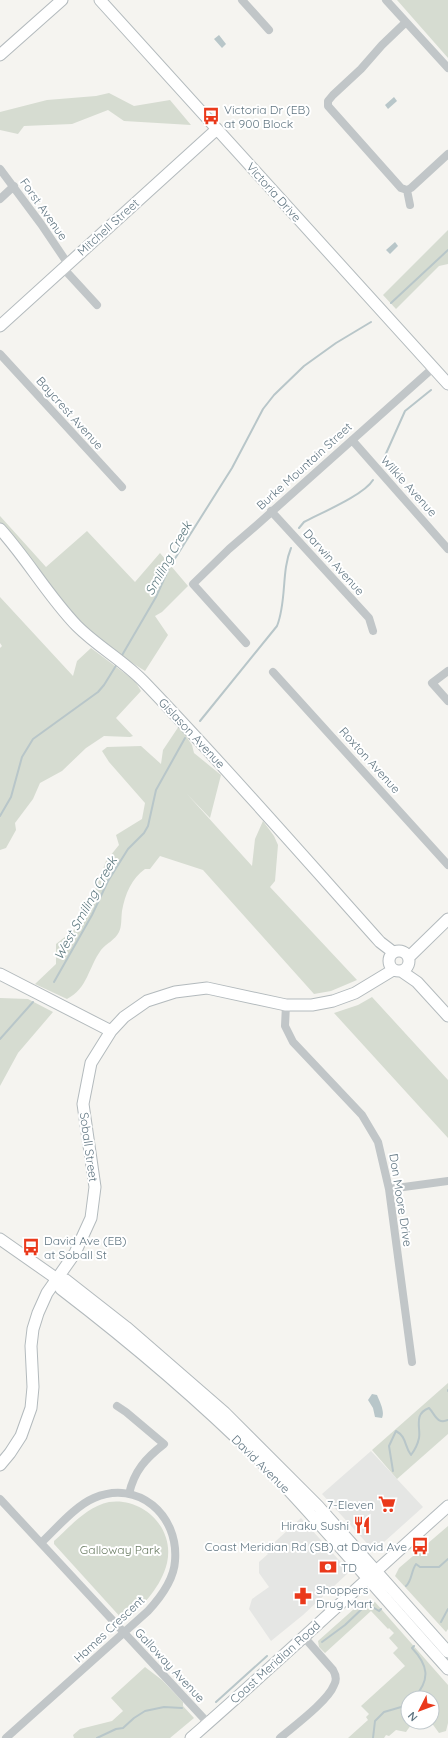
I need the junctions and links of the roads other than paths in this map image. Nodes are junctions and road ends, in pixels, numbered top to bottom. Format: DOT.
graph roads {
  1 [pos="62,0"];
  2 [pos="100,0"];
  3 [pos="242,0"];
  4 [pos="386,0"];
  5 [pos="406,22"];
  6 [pos="269,30"];
  7 [pos="0,55"];
  8 [pos="448,68"];
  9 [pos="217,129"];
  10 [pos="448,154"];
  11 [pos="0,169"];
  12 [pos="14,186"];
  13 [pos="407,190"];
  14 [pos="0,199"];
  15 [pos="410,205"];
  16 [pos="66,266"];
  17 [pos="97,305"];
  18 [pos="0,326"];
  19 [pos="0,354"];
  20 [pos="433,368"];
  21 [pos="448,384"];
  22 [pos="352,440"];
  23 [pos="122,487"];
  24 [pos="272,511"];
  25 [pos="0,529"];
  26 [pos="448,549"];
  27 [pos="373,631"];
  28 [pos="246,643"];
  29 [pos="448,671"];
  30 [pos="273,672"];
  31 [pos="448,701"];
  32 [pos="448,865"];
  33 [pos="448,919"];
  34 [pos="398,961"];
  35 [pos="0,974"];
  36 [pos="286,1005"];
  37 [pos="448,1016"];
  38 [pos="111,1031"];
  39 [pos="448,1181"];
  40 [pos="389,1190"];
  41 [pos="0,1239"];
  42 [pos="57,1279"];
  43 [pos="412,1362"];
  44 [pos="117,1406"];
  45 [pos="0,1465"];
  46 [pos="129,1494"];
  47 [pos="0,1498"];
  48 [pos="448,1506"];
  49 [pos="40,1543"];
  50 [pos="372,1575"];
  51 [pos="124,1633"];
  52 [pos="304,1637"];
  53 [pos="448,1652"];
  54 [pos="448,1669"];
  55 [pos="208,1723"];
  56 [pos="6,1738"];
  57 [pos="191,1738"];
  58 [pos="280,1738"];
  1 -- 7 [label="street"];
  2 -- 9 [label="street, Victoria Drive"];
  3 -- 6 [label="street"];
  4 -- 5 [label="street"];
  5 -- 8 [label="street"];
  5 -- 13 [label="street"];
  9 -- 16 [label="street, Mitchell Street"];
  9 -- 20 [label="street, Victoria Drive"];
  10 -- 13 [label="street"];
  11 -- 12 [label="street, Forst Avenue"];
  12 -- 14 [label="street"];
  12 -- 16 [label="street, Forst Avenue"];
  13 -- 15 [label="street"];
  16 -- 17 [label="street, Forst Avenue"];
  16 -- 18 [label="street, Mitchell Street"];
  19 -- 23 [label="street, Baycrest Avenue"];
  20 -- 21 [label="street, Victoria Drive"];
  20 -- 22 [label="street, Burke Mountain Street"];
  22 -- 24 [label="street, Burke Mountain Street"];
  22 -- 26 [label="street, Wilkie Avenue"];
  24 -- 27 [label="street, Darwin Avenue"];
  24 -- 28 [label="street, Burke Mountain Street"];
  25 -- 34 [label="street, Gislason Avenue"];
  29 -- 31 [label="street"];
  30 -- 32 [label="street, Roxton Avenue"];
  33 -- 34 [label="street, Soball Street"];
  34 -- 36 [label="street, Soball Street"];
  34 -- 37 [label="street, Gislason Avenue"];
  35 -- 38 [label="street"];
  36 -- 38 [label="street, Soball Street"];
  36 -- 40 [label="street, Don Moore Drive"];
  38 -- 42 [label="street, Soball Street"];
  39 -- 40 [label="street"];
  40 -- 43 [label="street, Don Moore Drive"];
  41 -- 42 [label="street, David Avenue"];
  42 -- 45 [label="street, Soball Street"];
  42 -- 50 [label="street, David Avenue"];
  44 -- 46 [label="street"];
  46 -- 49 [label="street, Hames Crescent"];
  46 -- 51 [label="street, Hames Crescent"];
  47 -- 49 [label="street, Galloway Avenue"];
  48 -- 50 [label="street, Coast Meridian Road"];
  49 -- 51 [label="street, Galloway Avenue"];
  50 -- 52 [label="street, Coast Meridian Road"];
  50 -- 53 [label="street, David Avenue"];
  50 -- 54 [label="street, David Avenue"];
  51 -- 55 [label="street, Galloway Avenue"];
  51 -- 56 [label="street, Hames Crescent"];
  52 -- 55 [label="street, Coast Meridian Road"];
  52 -- 58 [label="street"];
  55 -- 57 [label="street, Coast Meridian Road"];
}
